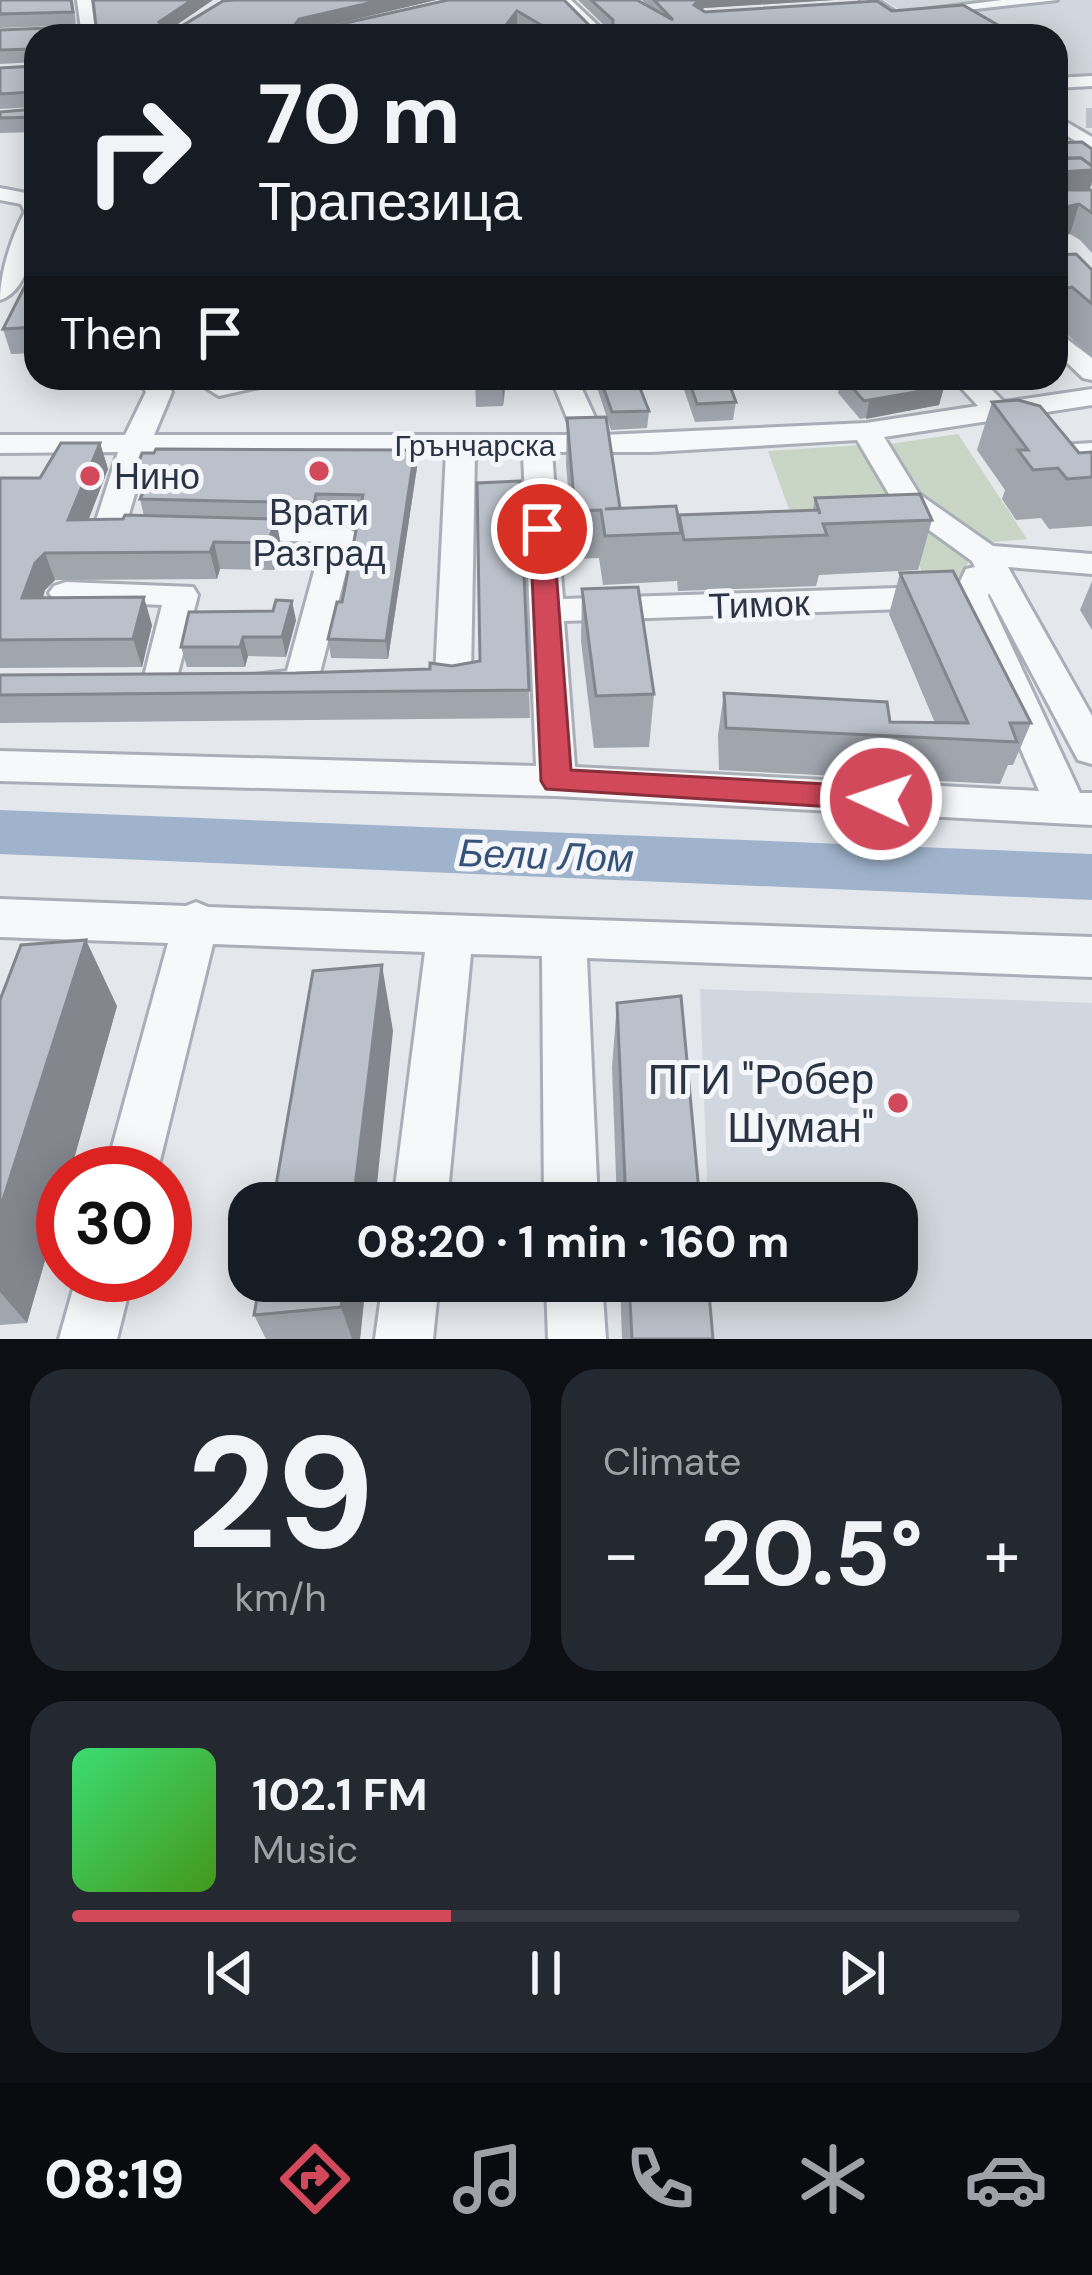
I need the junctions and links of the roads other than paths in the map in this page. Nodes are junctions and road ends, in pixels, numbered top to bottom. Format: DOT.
graph roads {
  1 [pos="563,0"];
  2 [pos="1050,0"];
  3 [pos="872,6"];
  4 [pos="589,24"];
  5 [pos="903,24"];
  6 [pos="1081,116"];
  7 [pos="1068,117"];
  8 [pos="20,250"];
  9 [pos="2,289"];
  10 [pos="1068,349"];
  11 [pos="1092,372"];
  12 [pos="158,390"];
  13 [pos="569,390"];
  14 [pos="973,390"];
  15 [pos="1092,397"];
  16 [pos="987,413"];
  17 [pos="866,431"];
  18 [pos="0,444"];
  19 [pos="135,445"];
  20 [pos="593,445"];
  21 [pos="461,447"];
  22 [pos="537,447"];
  23 [pos="1092,452"];
  24 [pos="1045,454"];
  25 [pos="1092,482"];
  26 [pos="985,555"];
  27 [pos="1092,564"];
  28 [pos="66,593"];
  29 [pos="971,596"];
  30 [pos="546,611"];
  31 [pos="453,677"];
  32 [pos="116,684"];
  33 [pos="231,684"];
  34 [pos="1092,750"];
  35 [pos="0,766"];
  36 [pos="556,781"];
  37 [pos="1079,809"];
  38 [pos="0,918"];
  39 [pos="196,921"];
  40 [pos="450,936"];
  41 [pos="564,939"];
  42 [pos="1092,957"];
  43 [pos="138,1146"];
  44 [pos="421,1182"];
  45 [pos="570,1182"];
  46 [pos="98,1302"];
  47 [pos="408,1302"];
  48 [pos="575,1302"];
  49 [pos="88,1339"];
  50 [pos="404,1339"];
  51 [pos="577,1339"];
  1 -- 4 [label="street"];
  2 -- 3 [label="street"];
  3 -- 5 [label="street"];
  6 -- 7 [label="street"];
  8 -- 9 [label="street"];
  10 -- 11 [label="street"];
  12 -- 19 [label="street"];
  13 -- 20 [label="street"];
  14 -- 16 [label="street"];
  15 -- 16 [label="street, Грънчарска"];
  16 -- 17 [label="street, Грънчарска"];
  16 -- 24 [label="street"];
  17 -- 20 [label="street, Грънчарска"];
  17 -- 26 [label="street"];
  18 -- 19 [label="street, Грънчарска"];
  19 -- 21 [label="street, Грънчарска"];
  19 -- 33 [label="street"];
  20 -- 22 [label="street, Грънчарска"];
  21 -- 22 [label="street, Грънчарска"];
  21 -- 31 [label="street"];
  22 -- 30 [label="street"];
  23 -- 24 [label="street"];
  24 -- 25 [label="street"];
  26 -- 27 [label="street"];
  26 -- 29 [label="street"];
  26 -- 34 [label="street"];
  28 -- 32 [label="street"];
  29 -- 30 [label="street, Тимок"];
  29 -- 37 [label="street"];
  30 -- 36 [label="street"];
  35 -- 36 [label="street"];
  36 -- 37 [label="street"];
  38 -- 39 [label="street"];
  39 -- 40 [label="street"];
  39 -- 43 [label="street"];
  40 -- 41 [label="street"];
  40 -- 44 [label="street"];
  41 -- 42 [label="street"];
  41 -- 45 [label="street"];
  46 -- 49 [label="street"];
  47 -- 50 [label="street"];
  48 -- 51 [label="street"];
}
